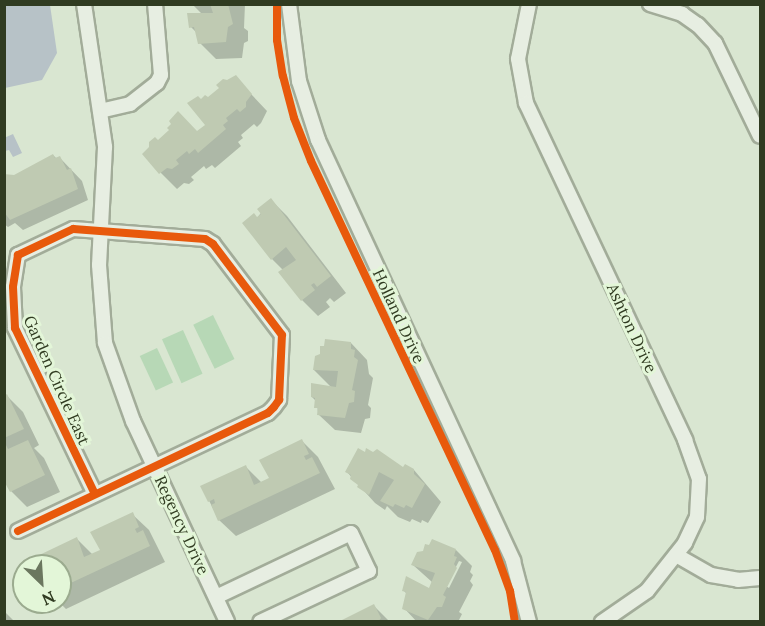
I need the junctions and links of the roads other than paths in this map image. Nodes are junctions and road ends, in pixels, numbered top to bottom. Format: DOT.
graph roads {
  1 [pos="84,4"];
  2 [pos="155,4"];
  3 [pos="289,4"];
  4 [pos="529,4"];
  5 [pos="650,4"];
  6 [pos="686,9"];
  7 [pos="100,111"];
  8 [pos="760,136"];
  9 [pos="101,230"];
  10 [pos="154,466"];
  11 [pos="95,494"];
  12 [pos="18,531"];
  13 [pos="676,555"];
  14 [pos="760,578"];
  15 [pos="216,597"];
  16 [pos="227,621"];
  17 [pos="260,621"];
  18 [pos="529,621"];
  19 [pos="602,621"];
  1 -- 7 [label="street, Regency Drive"];
  2 -- 7 [label="street"];
  3 -- 18 [label="street, Holland Drive"];
  4 -- 13 [label="street, Ashton Drive"];
  5 -- 6 [label="street"];
  6 -- 8 [label="street"];
  7 -- 9 [label="street, Regency Drive"];
  9 -- 10 [label="street, Regency Drive"];
  9 -- 10 [label="street, Garden Circle East"];
  9 -- 11 [label="street, Garden Circle East"];
  10 -- 11 [label="street"];
  10 -- 15 [label="street, Regency Drive"];
  11 -- 12 [label="street"];
  13 -- 14 [label="street"];
  13 -- 19 [label="street, Ashton Drive"];
  15 -- 16 [label="street, Regency Drive"];
  15 -- 17 [label="street"];
}
